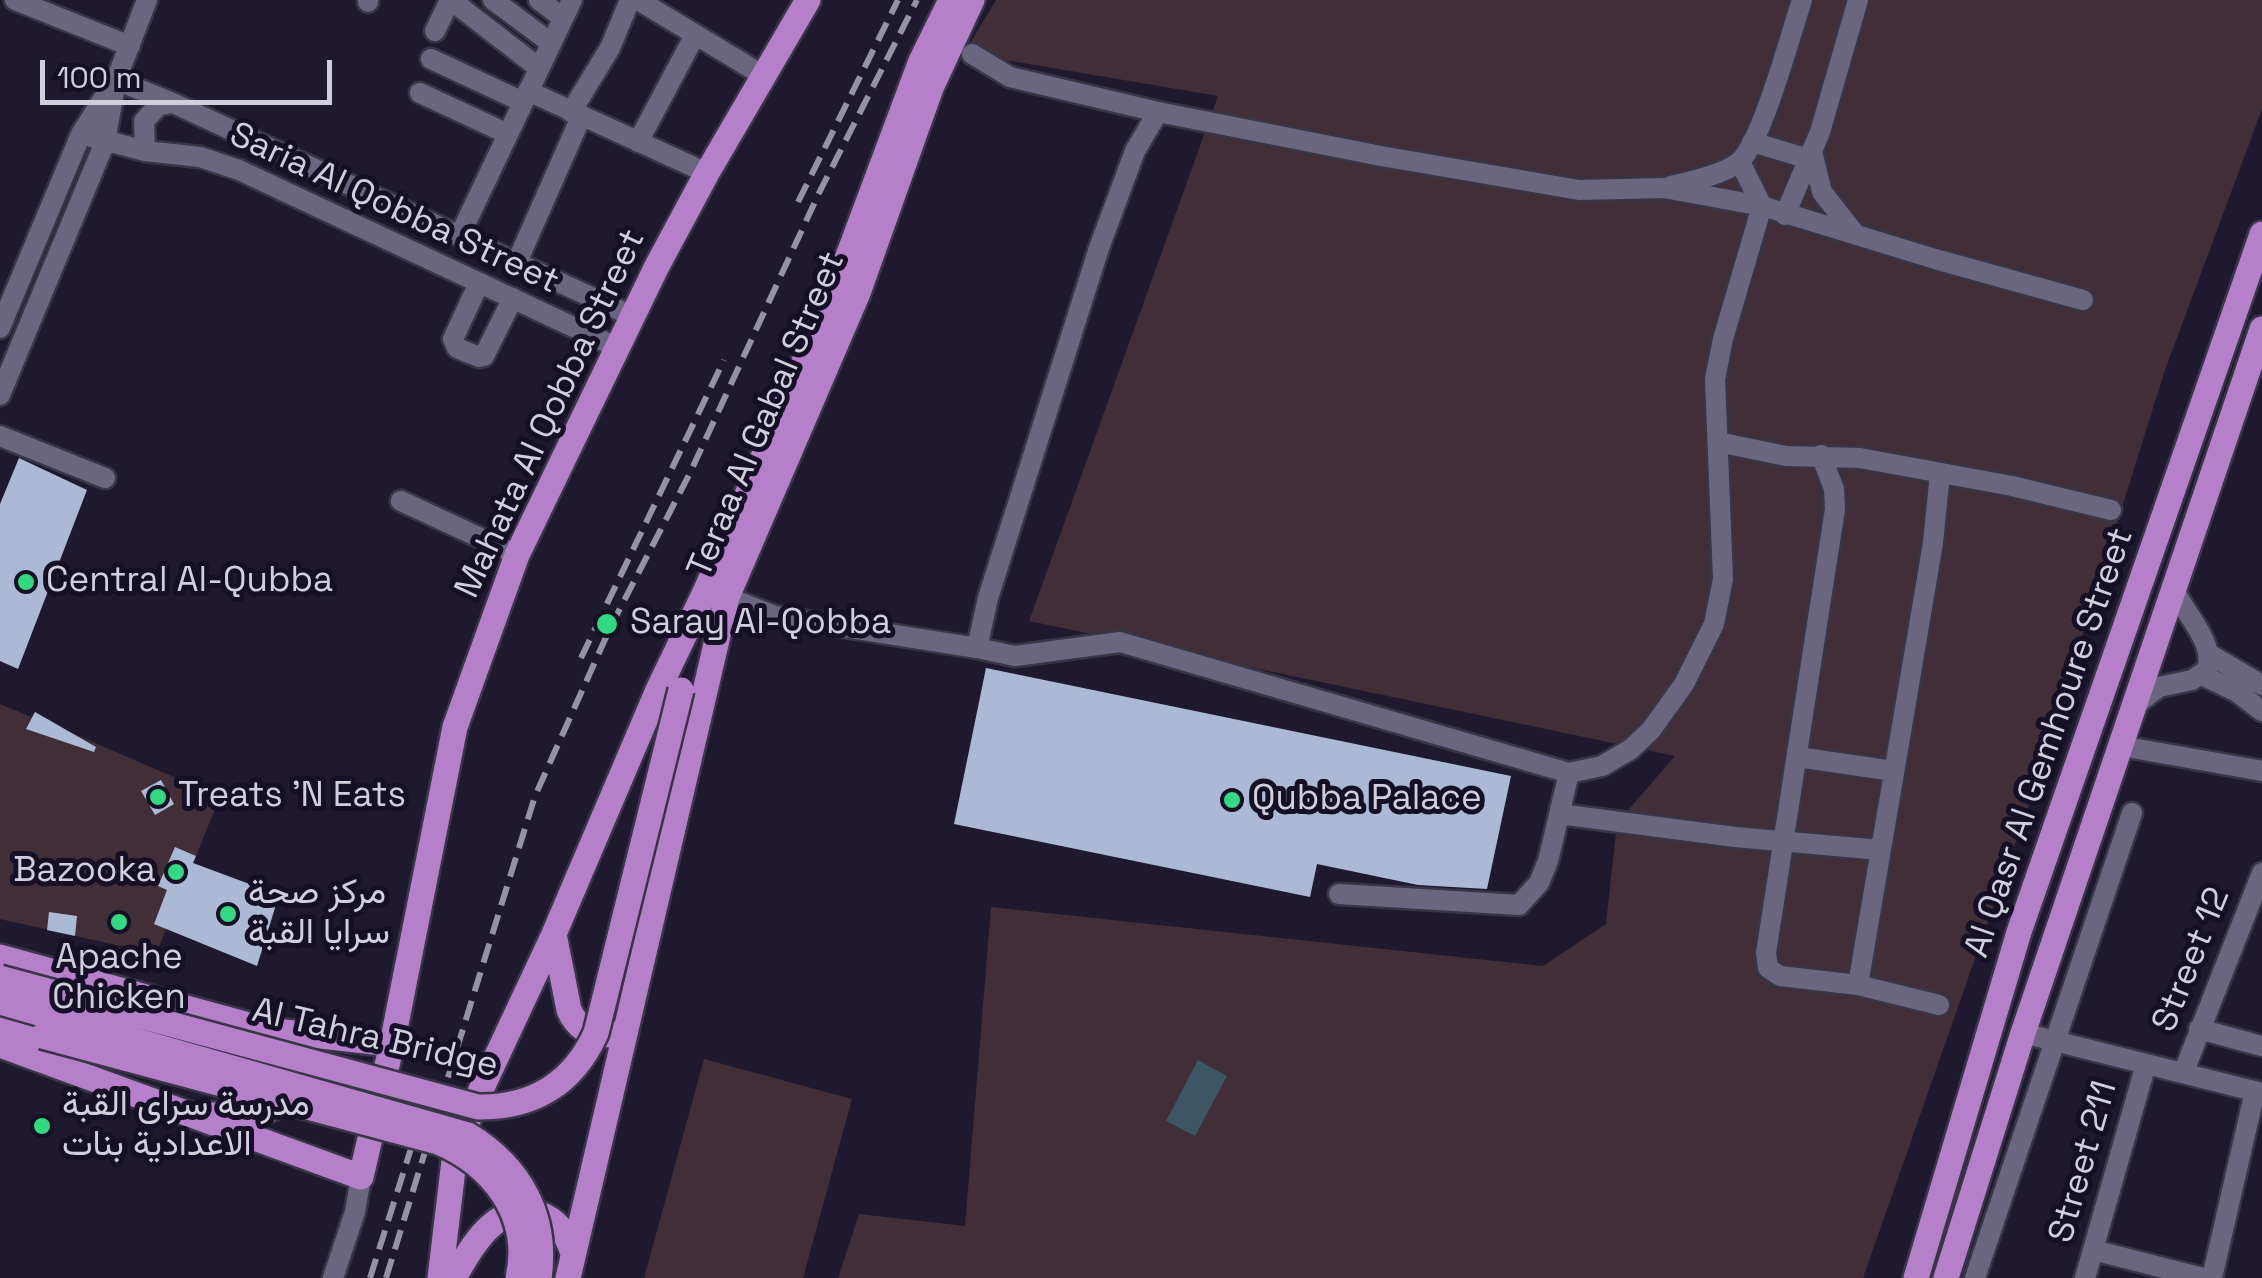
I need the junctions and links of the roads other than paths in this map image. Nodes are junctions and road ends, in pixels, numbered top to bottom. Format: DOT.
graph roads {
  1 [pos="15,0"];
  2 [pos="147,0"];
  3 [pos="451,0"];
  4 [pos="493,0"];
  5 [pos="540,0"];
  6 [pos="630,0"];
  7 [pos="638,0"];
  8 [pos="808,0"];
  9 [pos="951,0"];
  10 [pos="972,0"];
  11 [pos="1802,0"];
  12 [pos="1858,0"];
  13 [pos="567,9"];
  14 [pos="435,30"];
  15 [pos="695,36"];
  16 [pos="551,44"];
  17 [pos="130,46"];
  18 [pos="972,54"];
  19 [pos="431,59"];
  20 [pos="540,68"];
  21 [pos="764,76"];
  22 [pos="116,80"];
  23 [pos="420,93"];
  24 [pos="526,97"];
  25 [pos="173,103"];
  26 [pos="1158,112"];
  27 [pos="576,114"];
  28 [pos="82,134"];
  29 [pos="508,134"];
  30 [pos="105,142"];
  31 [pos="638,142"];
  32 [pos="1752,142"];
  33 [pos="145,152"];
  34 [pos="1811,155"];
  35 [pos="1740,162"];
  36 [pos="707,173"];
  37 [pos="1664,188"];
  38 [pos="1762,206"];
  39 [pos="1785,215"];
  40 [pos="2262,234"];
  41 [pos="460,235"];
  42 [pos="1856,236"];
  43 [pos="516,262"];
  44 [pos="479,283"];
  45 [pos="512,298"];
  46 [pos="2083,300"];
  47 [pos="632,316"];
  48 [pos="0,328"];
  49 [pos="2262,329"];
  50 [pos="616,347"];
  51 [pos="0,395"];
  52 [pos="0,436"];
  53 [pos="1718,442"];
  54 [pos="1820,455"];
  55 [pos="1940,473"];
  56 [pos="104,478"];
  57 [pos="402,501"];
  58 [pos="2111,510"];
  59 [pos="517,555"];
  60 [pos="2174,589"];
  61 [pos="717,594"];
  62 [pos="977,648"];
  63 [pos="2209,654"];
  64 [pos="2202,675"];
  65 [pos="681,690"];
  66 [pos="2259,696"];
  67 [pos="2135,704"];
  68 [pos="2121,746"];
  69 [pos="1797,757"];
  70 [pos="2262,771"];
  71 [pos="1894,772"];
  72 [pos="1569,774"];
  73 [pos="2132,813"];
  74 [pos="1559,814"];
  75 [pos="1783,842"];
  76 [pos="1880,850"];
  77 [pos="2262,873"];
  78 [pos="1339,894"];
  79 [pos="554,934"];
  80 [pos="0,957"];
  81 [pos="0,978"];
  82 [pos="1858,985"];
  83 [pos="0,1002"];
  84 [pos="1939,1005"];
  85 [pos="624,1028"];
  86 [pos="2198,1029"];
  87 [pos="267,1030"];
  88 [pos="2023,1033"];
  89 [pos="2055,1041"];
  90 [pos="1,1044"];
  91 [pos="392,1044"];
  92 [pos="2262,1046"];
  93 [pos="2146,1064"];
  94 [pos="2184,1072"];
  95 [pos="2259,1092"];
  96 [pos="193,1116"];
  97 [pos="361,1177"];
  98 [pos="2093,1250"];
  99 [pos="571,1266"];
  100 [pos="334,1278"];
  101 [pos="440,1278"];
  102 [pos="454,1278"];
  103 [pos="518,1278"];
  104 [pos="539,1278"];
  105 [pos="1916,1278"];
  106 [pos="1946,1278"];
  107 [pos="1975,1278"];
  108 [pos="2085,1278"];
  109 [pos="2203,1278"];
  110 [pos="2212,1278"];
  1 -- 17 [label="street"];
  2 -- 17 [label="street"];
  3 -- 14 [label="street"];
  3 -- 20 [label="street"];
  4 -- 16 [label="street"];
  5 -- 13 [label="street"];
  6 -- 27 [label="street"];
  7 -- 15 [label="street"];
  8 -- 21 [label="main road, Mahata Al Qobba Street"];
  9 -- 61 [label="main road, Teraa Al Gabal Street"];
  10 -- 61 [label="main road, Teraa Al Gabal Street"];
  11 -- 32 [label="street"];
  12 -- 34 [label="street"];
  13 -- 16 [label="street"];
  15 -- 21 [label="street"];
  15 -- 31 [label="street"];
  16 -- 20 [label="street"];
  17 -- 22 [label="street"];
  18 -- 26 [label="street"];
  19 -- 24 [label="street"];
  20 -- 24 [label="street"];
  21 -- 36 [label="main road, Mahata Al Qobba Street"];
  22 -- 25 [label="street, Saria Al Qobba Street"];
  22 -- 28 [label="street"];
  22 -- 30 [label="street"];
  23 -- 29 [label="street"];
  24 -- 27 [label="street"];
  24 -- 29 [label="street"];
  25 -- 33 [label="street"];
  25 -- 41 [label="street, Saria Al Qobba Street"];
  26 -- 37 [label="street"];
  26 -- 62 [label="street"];
  27 -- 31 [label="street"];
  27 -- 43 [label="street"];
  28 -- 30 [label="street, Saria Al Qobba Street"];
  28 -- 48 [label="street"];
  29 -- 41 [label="street"];
  30 -- 33 [label="street, Saria Al Qobba Street"];
  30 -- 51 [label="street"];
  31 -- 36 [label="street"];
  32 -- 34 [label="street"];
  32 -- 35 [label="street"];
  33 -- 44 [label="street, Saria Al Qobba Street"];
  34 -- 39 [label="street"];
  34 -- 42 [label="street"];
  35 -- 37 [label="street"];
  35 -- 38 [label="street"];
  36 -- 47 [label="main road, Mahata Al Qobba Street"];
  37 -- 38 [label="street"];
  38 -- 39 [label="street"];
  38 -- 53 [label="street"];
  39 -- 42 [label="street"];
  40 -- 105 [label="main road, Al Qasr Al Gemhoure Street"];
  41 -- 43 [label="street, Saria Al Qobba Street"];
  42 -- 46 [label="street"];
  43 -- 47 [label="street, Saria Al Qobba Street"];
  44 -- 45 [label="street, Saria Al Qobba Street"];
  44 -- 45 [label="street"];
  45 -- 50 [label="street, Saria Al Qobba Street"];
  47 -- 50 [label="main road, Mahata Al Qobba Street"];
  49 -- 60 [label="main road, Al Qasr Al Gemhoure Street"];
  50 -- 59 [label="main road, Mahata Al Qobba Street"];
  52 -- 56 [label="street"];
  53 -- 54 [label="street"];
  53 -- 72 [label="street"];
  54 -- 55 [label="street"];
  54 -- 69 [label="street"];
  55 -- 58 [label="street"];
  55 -- 71 [label="street"];
  57 -- 59 [label="street"];
  59 -- 91 [label="main road, Mahata Al Qobba Street"];
  60 -- 63 [label="street"];
  60 -- 67 [label="main road, Al Qasr Al Gemhoure Street"];
  61 -- 62 [label="street"];
  61 -- 65 [label="main road, Teraa Al Gabal Street"];
  61 -- 79 [label="main road, Teraa Al Gabal Street"];
  61 -- 85 [label="main road, Teraa Al Gabal Street"];
  62 -- 72 [label="street"];
  63 -- 64 [label="street"];
  63 -- 66 [label="street"];
  64 -- 66 [label="street"];
  64 -- 67 [label="street"];
  65 -- 81 [label="main road, Al Tahra Bridge, bridge"];
  67 -- 68 [label="main road, Al Qasr Al Gemhoure Street"];
  68 -- 70 [label="street"];
  68 -- 88 [label="main road, Al Qasr Al Gemhoure Street"];
  69 -- 71 [label="street"];
  69 -- 75 [label="street"];
  71 -- 76 [label="street"];
  72 -- 74 [label="street"];
  73 -- 89 [label="street"];
  74 -- 75 [label="street"];
  74 -- 78 [label="street"];
  75 -- 76 [label="street"];
  75 -- 82 [label="street"];
  76 -- 82 [label="street"];
  77 -- 86 [label="street, Street 12"];
  79 -- 85 [label="main road"];
  79 -- 101 [label="main road, Teraa Al Gabal Street"];
  80 -- 87 [label="main road"];
  82 -- 84 [label="street"];
  83 -- 104 [label="main road, Al Tahra Bridge, bridge"];
  85 -- 99 [label="main road, Teraa Al Gabal Street"];
  86 -- 92 [label="street"];
  86 -- 94 [label="street, Street 12"];
  87 -- 91 [label="main road"];
  87 -- 96 [label="main road"];
  88 -- 89 [label="street"];
  88 -- 106 [label="main road, Al Qasr Al Gemhoure Street"];
  89 -- 93 [label="street"];
  89 -- 107 [label="street"];
  90 -- 96 [label="main road"];
  90 -- 103 [label="main road, bridge"];
  91 -- 97 [label="main road, Mahata Al Qobba Street"];
  93 -- 94 [label="street"];
  93 -- 98 [label="street, Street 211"];
  94 -- 95 [label="street"];
  95 -- 110 [label="street"];
  96 -- 97 [label="main road"];
  97 -- 100 [label="street"];
  98 -- 108 [label="street, Street 211"];
  98 -- 109 [label="street"];
  99 -- 102 [label="main road"];
}
